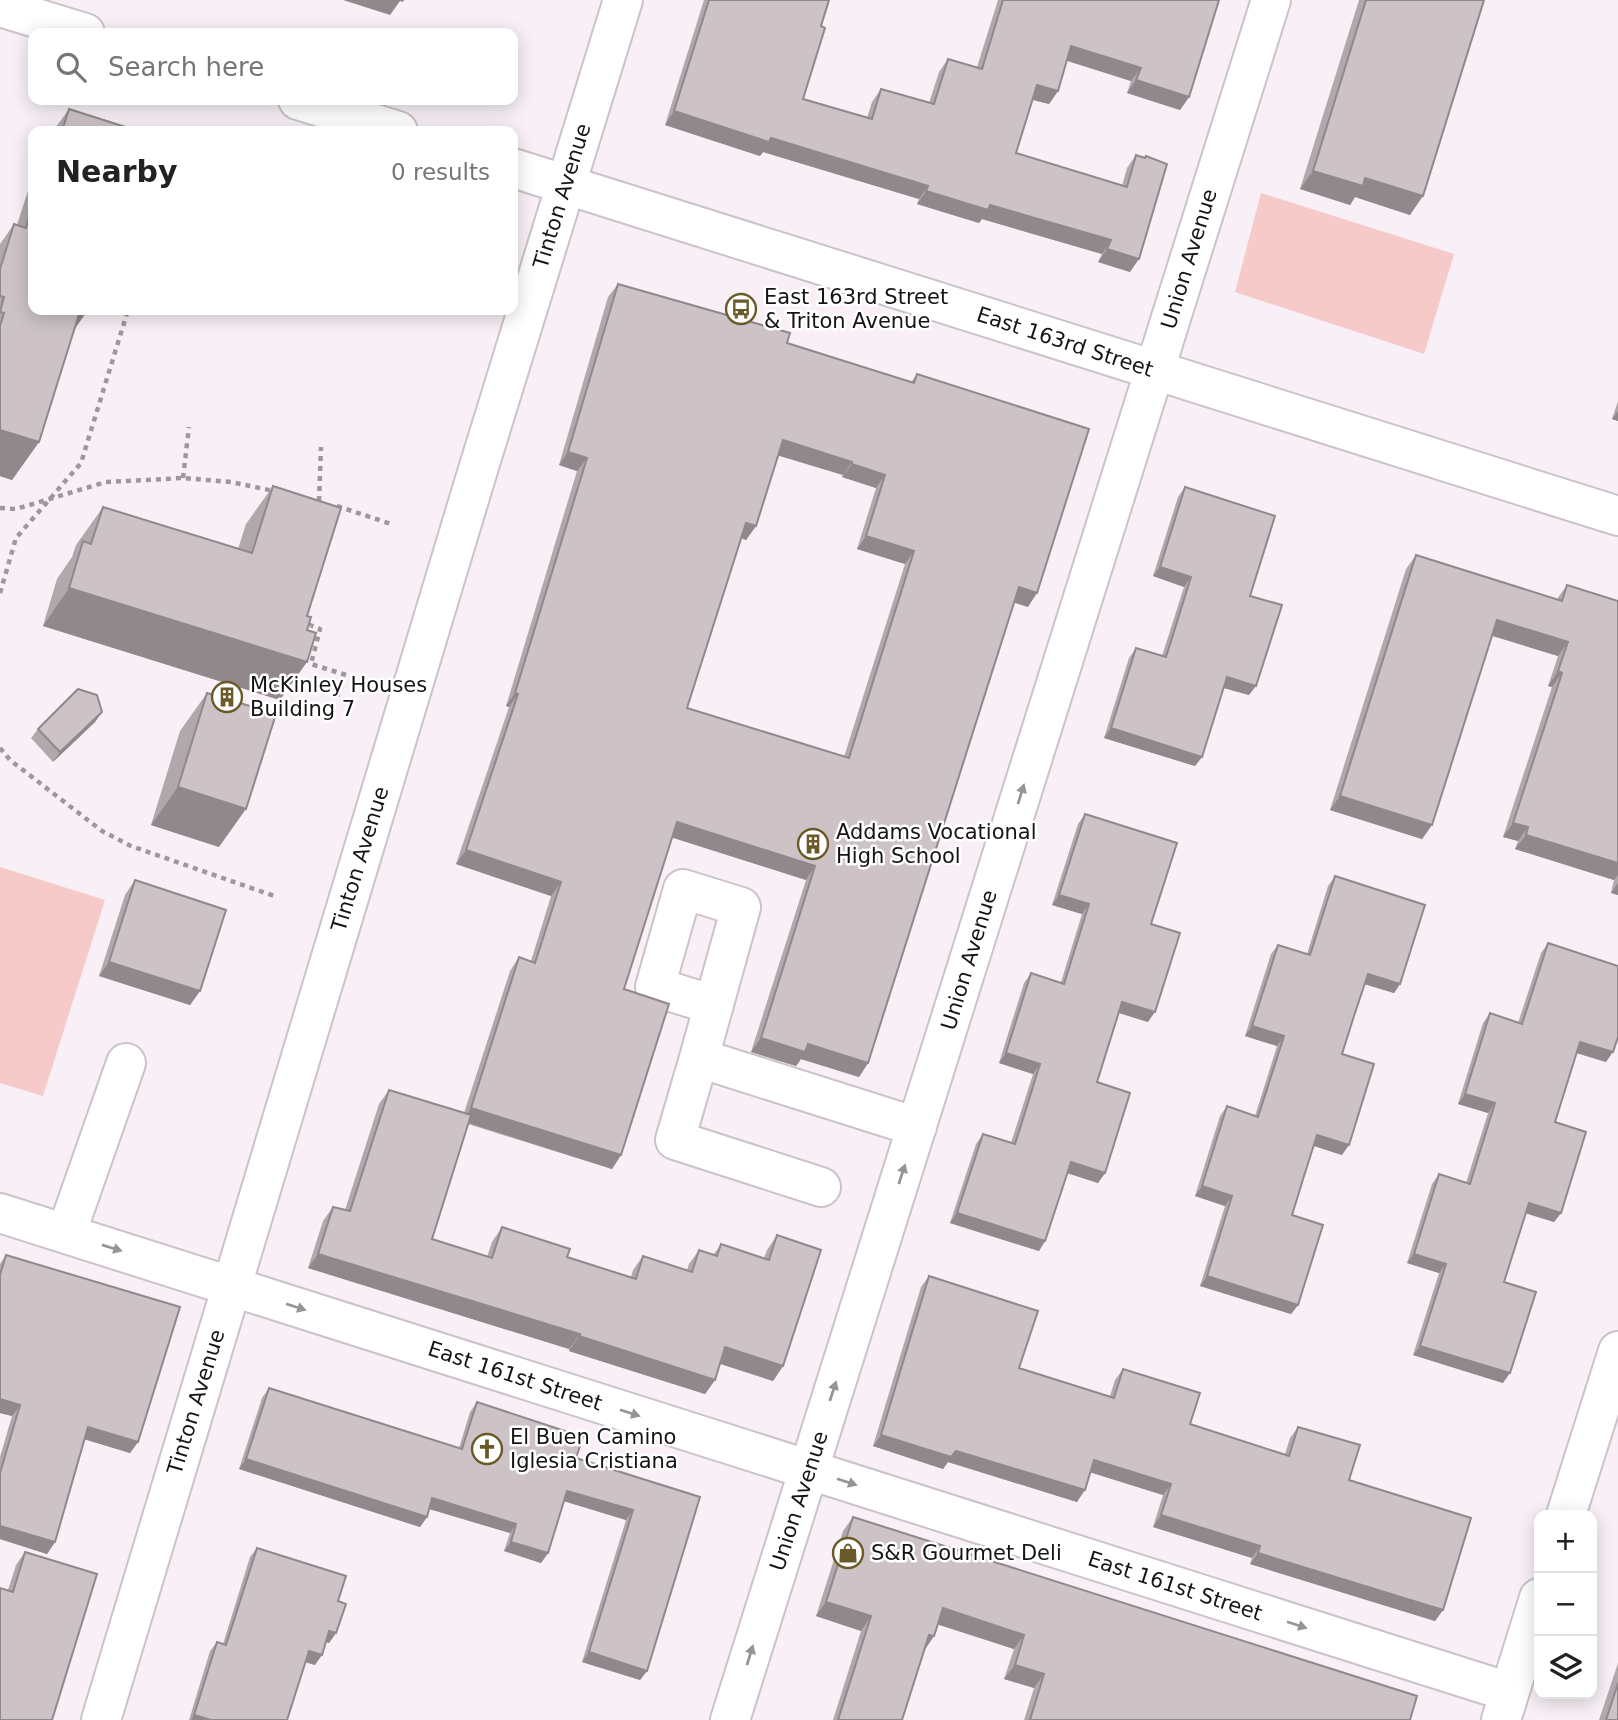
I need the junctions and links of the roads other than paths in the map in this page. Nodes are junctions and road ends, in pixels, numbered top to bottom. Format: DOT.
graph roads {
  1 [pos="623,0"];
  2 [pos="1271,0"];
  3 [pos="0,7"];
  4 [pos="69,28"];
  5 [pos="314,105"];
  6 [pos="382,126"];
  7 [pos="518,169"];
  8 [pos="565,184"];
  9 [pos="1154,370"];
  10 [pos="1618,516"];
  11 [pos="714,1005"];
  12 [pos="699,1058"];
  13 [pos="126,1063"];
  14 [pos="917,1127"];
  15 [pos="821,1187"];
  16 [pos="0,1213"];
  17 [pos="66,1234"];
  18 [pos="231,1286"];
  19 [pos="1618,1351"];
  20 [pos="808,1469"];
  21 [pos="1568,1510"];
  22 [pos="1534,1614"];
  23 [pos="1505,1706"];
  24 [pos="101,1720"];
  25 [pos="730,1720"];
  1 -- 8 [label="street, Tinton Avenue"];
  2 -- 9 [label="street, Union Avenue"];
  3 -- 4 [label="street"];
  5 -- 6 [label="street"];
  7 -- 8 [label="street, East 163rd Street"];
  8 -- 9 [label="street, East 163rd Street"];
  8 -- 18 [label="street, Tinton Avenue"];
  9 -- 10 [label="street, East 163rd Street"];
  14 -- 9 [label="street, Union Avenue, one-way"];
  11 -- 12 [label="street"];
  12 -- 14 [label="street"];
  12 -- 15 [label="street"];
  13 -- 17 [label="street"];
  20 -- 14 [label="street, Union Avenue, one-way"];
  16 -- 17 [label="street, East 161st Street"];
  17 -- 18 [label="street, East 161st Street, one-way"];
  18 -- 20 [label="street, East 161st Street, one-way"];
  18 -- 24 [label="street, Tinton Avenue"];
  19 -- 21 [label="street"];
  20 -- 23 [label="street, East 161st Street, one-way"];
  25 -- 20 [label="street, Union Avenue, one-way"];
  22 -- 23 [label="street"];
}
